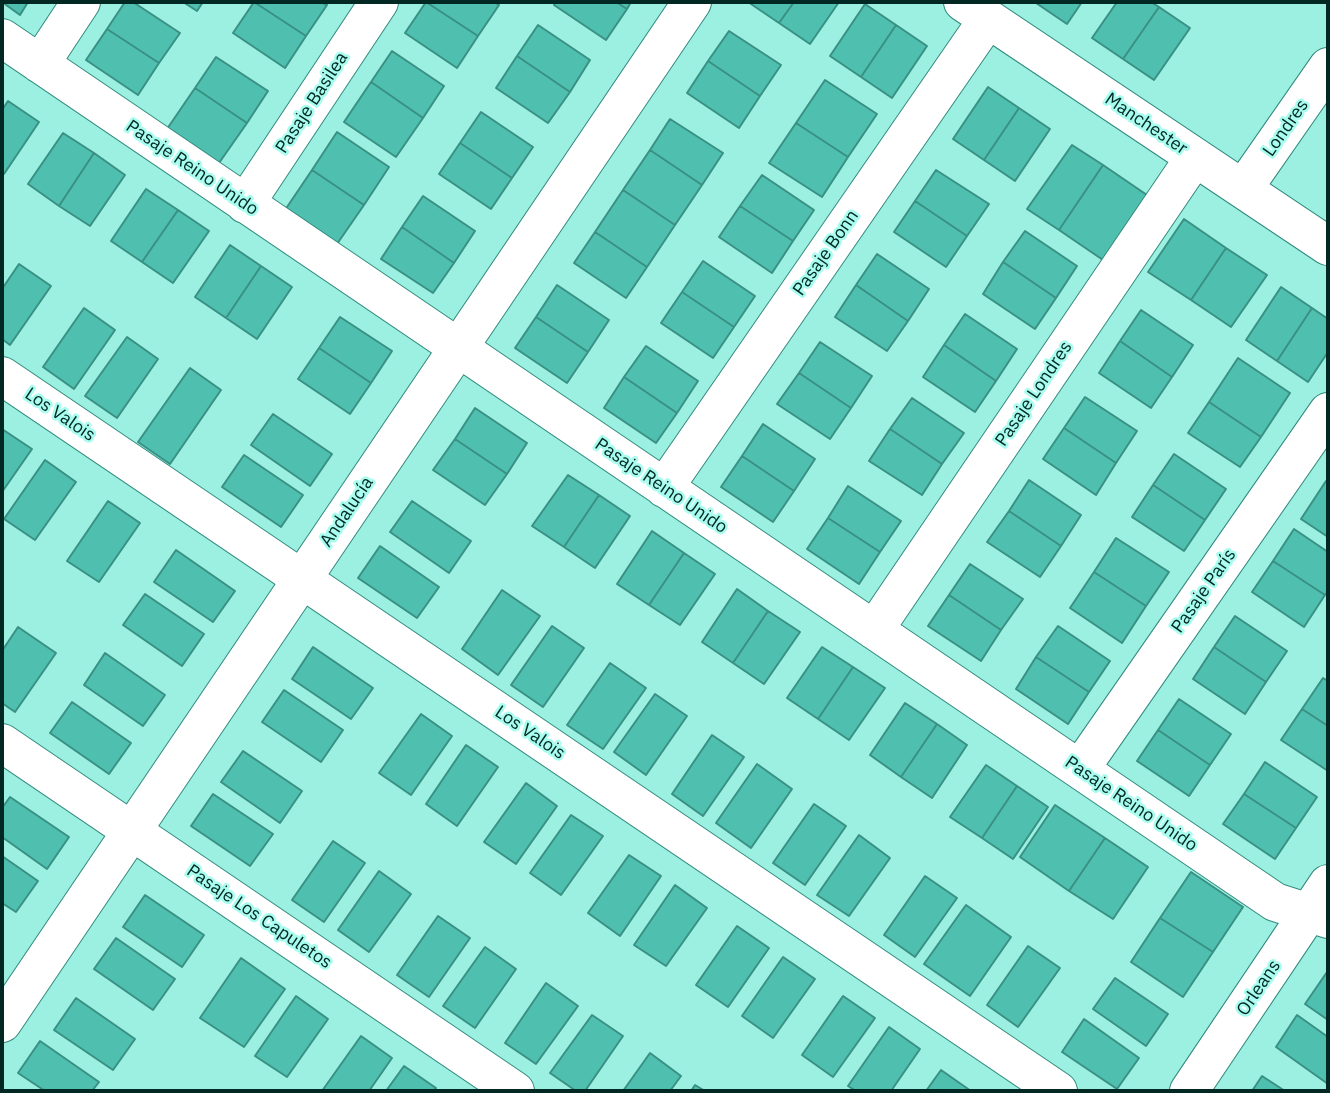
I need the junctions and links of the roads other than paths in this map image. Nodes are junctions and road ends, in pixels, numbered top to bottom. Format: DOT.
graph roads {
  1 [pos="81,2"];
  2 [pos="379,2"];
  3 [pos="692,2"];
  4 [pos="976,10"];
  5 [pos="2,38"];
  6 [pos="40,64"];
  7 [pos="1328,67"];
  8 [pos="1195,157"];
  9 [pos="1243,189"];
  10 [pos="245,204"];
  11 [pos="1328,246"];
  12 [pos="457,348"];
  13 [pos="2,376"];
  14 [pos="1328,412"];
  15 [pos="664,488"];
  16 [pos="302,579"];
  17 [pos="874,630"];
  18 [pos="2,743"];
  19 [pos="1080,769"];
  20 [pos="132,831"];
  21 [pos="1322,905"];
  22 [pos="2,1023"];
  23 [pos="515,1091"];
  24 [pos="1058,1091"];
  25 [pos="1189,1091"];
  1 -- 6 [label="street"];
  2 -- 10 [label="street, Pasaje Basilea"];
  3 -- 12 [label="street, Andalucía"];
  4 -- 8 [label="street, Manchester"];
  4 -- 15 [label="street, Pasaje Bonn"];
  5 -- 6 [label="street, Pasaje Reino Unido"];
  6 -- 10 [label="street, Pasaje Reino Unido"];
  7 -- 9 [label="street, Londres"];
  8 -- 9 [label="street, Manchester"];
  8 -- 17 [label="street, Pasaje Londres"];
  9 -- 11 [label="street, Manchester"];
  10 -- 12 [label="street, Pasaje Reino Unido"];
  12 -- 15 [label="street, Pasaje Reino Unido"];
  12 -- 16 [label="street, Andalucía"];
  13 -- 16 [label="street, Los Valois"];
  14 -- 19 [label="street, Pasaje París"];
  15 -- 17 [label="street, Pasaje Reino Unido"];
  16 -- 20 [label="street, Andalucía"];
  16 -- 24 [label="street, Los Valois"];
  17 -- 19 [label="street, Pasaje Reino Unido"];
  18 -- 20 [label="street, Pasaje Los Capuletos"];
  19 -- 21 [label="street, Pasaje Reino Unido"];
  20 -- 22 [label="street, Andalucía"];
  20 -- 23 [label="street, Pasaje Los Capuletos"];
  21 -- 25 [label="street, Orleans"];
}
